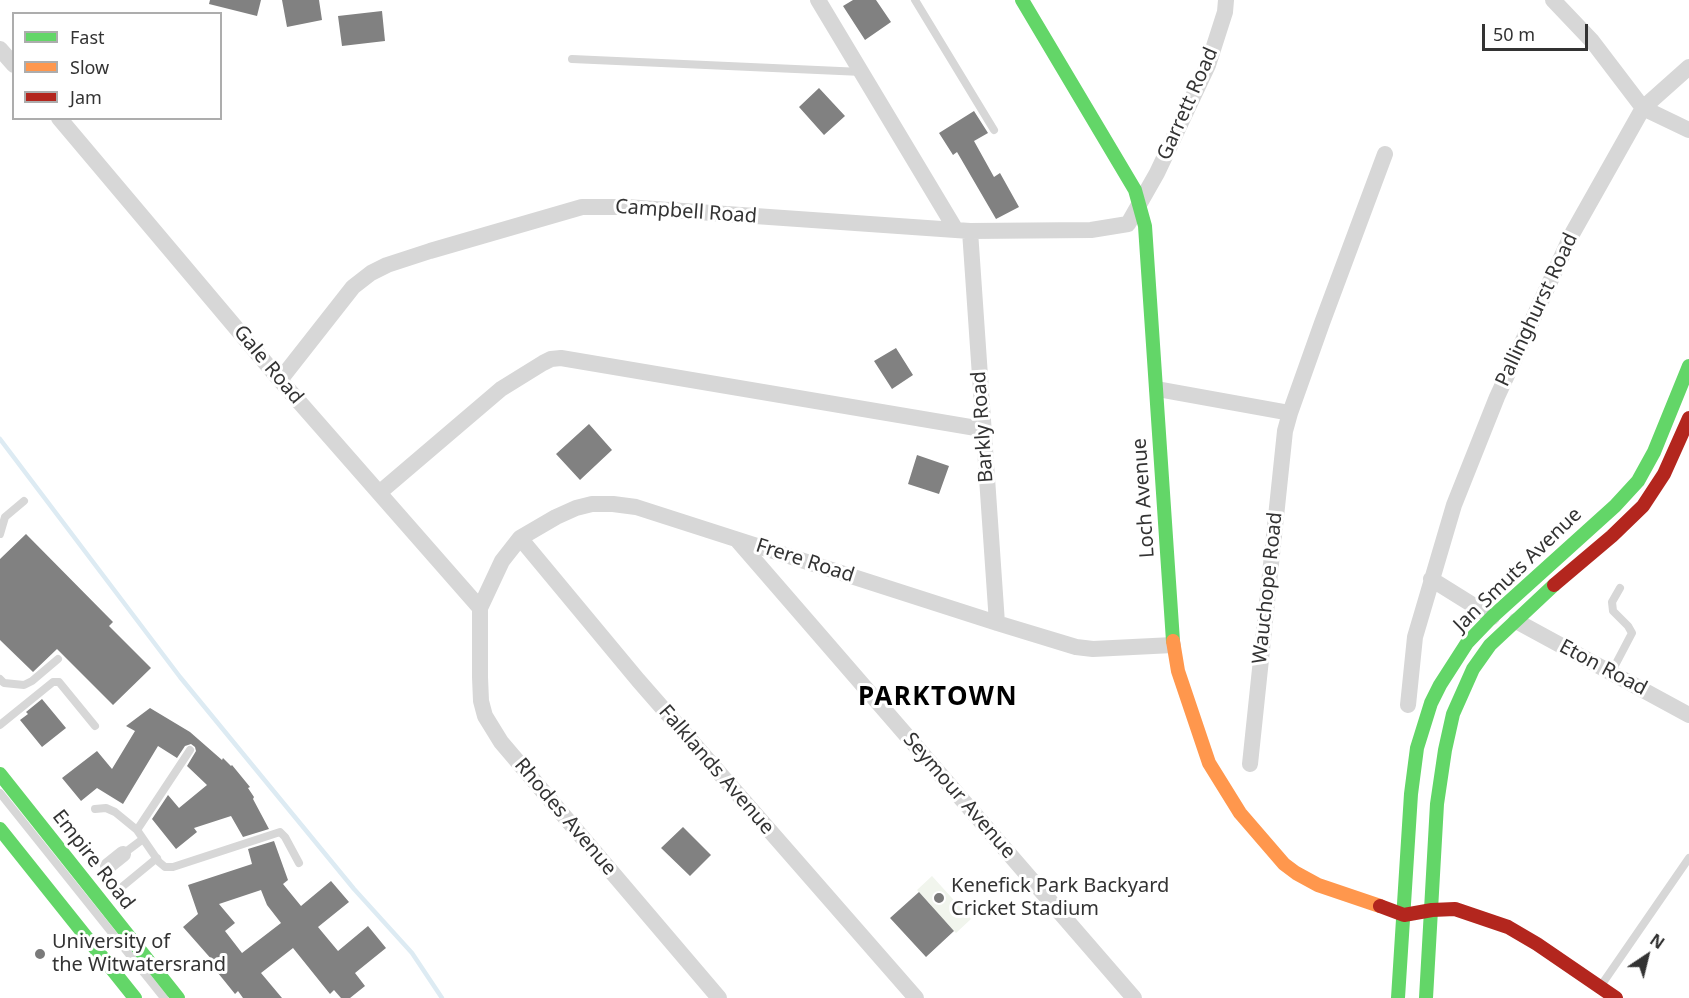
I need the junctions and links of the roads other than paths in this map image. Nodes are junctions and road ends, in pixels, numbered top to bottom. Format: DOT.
graph roads {
  1 [pos="818,0"];
  2 [pos="915,0"];
  3 [pos="1022,0"];
  4 [pos="1226,0"];
  5 [pos="1553,0"];
  6 [pos="0,49"];
  7 [pos="572,59"];
  8 [pos="12,63"];
  9 [pos="1689,67"];
  10 [pos="862,72"];
  11 [pos="1643,108"];
  12 [pos="61,120"];
  13 [pos="1689,129"];
  14 [pos="994,130"];
  15 [pos="1385,154"];
  16 [pos="1140,205"];
  17 [pos="963,230"];
  18 [pos="1689,366"];
  19 [pos="280,380"];
  20 [pos="1157,389"];
  21 [pos="1290,412"];
  22 [pos="1689,418"];
  23 [pos="982,429"];
  24 [pos="379,493"];
  25 [pos="24,501"];
  26 [pos="0,534"];
  27 [pos="520,538"];
  28 [pos="737,539"];
  29 [pos="1431,579"];
  30 [pos="1620,588"];
  31 [pos="480,608"];
  32 [pos="1492,617"];
  33 [pos="1516,621"];
  34 [pos="997,623"];
  35 [pos="1173,645"];
  36 [pos="58,659"];
  37 [pos="1611,673"];
  38 [pos="1,683"];
  39 [pos="1408,705"];
  40 [pos="1689,715"];
  41 [pos="0,725"];
  42 [pos="95,726"];
  43 [pos="190,750"];
  44 [pos="1250,764"];
  45 [pos="0,774"];
  46 [pos="0,793"];
  47 [pos="95,809"];
  48 [pos="0,829"];
  49 [pos="137,830"];
  50 [pos="143,839"];
  51 [pos="123,854"];
  52 [pos="157,858"];
  53 [pos="1689,858"];
  54 [pos="299,863"];
  55 [pos="108,866"];
  56 [pos="123,886"];
  57 [pos="1432,910"];
  58 [pos="1404,915"];
  59 [pos="1600,987"];
  60 [pos="135,998"];
  61 [pos="164,998"];
  62 [pos="178,998"];
  63 [pos="719,998"];
  64 [pos="916,998"];
  65 [pos="1134,998"];
  66 [pos="1398,998"];
  67 [pos="1426,998"];
  68 [pos="1616,998"];
  1 -- 10 [label="street, Barkly Road"];
  2 -- 14 [label="lane"];
  3 -- 16 [label="main road, Loch Avenue"];
  4 -- 16 [label="street, Garrett Road"];
  5 -- 11 [label="street"];
  6 -- 8 [label="street"];
  7 -- 10 [label="lane"];
  9 -- 11 [label="street, Pallinghurst Road"];
  10 -- 17 [label="street, Barkly Road"];
  11 -- 13 [label="street"];
  11 -- 29 [label="street, Pallinghurst Road"];
  12 -- 19 [label="street, Gale Road"];
  15 -- 21 [label="street, Wauchope Road"];
  16 -- 17 [label="street, Campbell Road"];
  16 -- 20 [label="main road, Loch Avenue"];
  17 -- 19 [label="street, Campbell Road"];
  17 -- 23 [label="street, Barkly Road"];
  18 -- 32 [label="main road, Jan Smuts Avenue"];
  19 -- 24 [label="street, Gale Road"];
  20 -- 21 [label="street"];
  20 -- 35 [label="main road, Loch Avenue"];
  21 -- 44 [label="street, Wauchope Road"];
  22 -- 33 [label="main road, Jan Smuts Avenue"];
  23 -- 24 [label="street"];
  23 -- 34 [label="street, Barkly Road"];
  24 -- 31 [label="street, Gale Road"];
  25 -- 26 [label="lane"];
  27 -- 28 [label="street, Frere Road"];
  27 -- 31 [label="street, Frere Road"];
  27 -- 64 [label="street, Falklands Avenue"];
  28 -- 34 [label="street, Frere Road"];
  28 -- 65 [label="street, Seymour Avenue"];
  29 -- 32 [label="street"];
  29 -- 39 [label="street, Pallinghurst Road"];
  30 -- 37 [label="lane"];
  31 -- 63 [label="street, Rhodes Avenue"];
  32 -- 58 [label="main road, Jan Smuts Avenue"];
  33 -- 37 [label="street, Eton Road"];
  33 -- 57 [label="main road, Jan Smuts Avenue"];
  34 -- 35 [label="street, Frere Road"];
  35 -- 58 [label="main road, Loch Avenue"];
  36 -- 38 [label="lane"];
  37 -- 40 [label="street, Eton Road"];
  41 -- 42 [label="lane"];
  43 -- 49 [label="lane"];
  45 -- 62 [label="main road, Empire Road"];
  46 -- 61 [label="lane"];
  47 -- 49 [label="lane"];
  48 -- 60 [label="main road"];
  49 -- 50 [label="lane"];
  50 -- 51 [label="lane"];
  50 -- 52 [label="lane"];
  51 -- 55 [label="street"];
  52 -- 54 [label="lane"];
  52 -- 56 [label="lane"];
  53 -- 59 [label="lane"];
  57 -- 58 [label="main road"];
  57 -- 59 [label="main road"];
  57 -- 67 [label="main road, Jan Smuts Avenue"];
  58 -- 66 [label="main road, Jan Smuts Avenue"];
  59 -- 68 [label="main road"];
}
